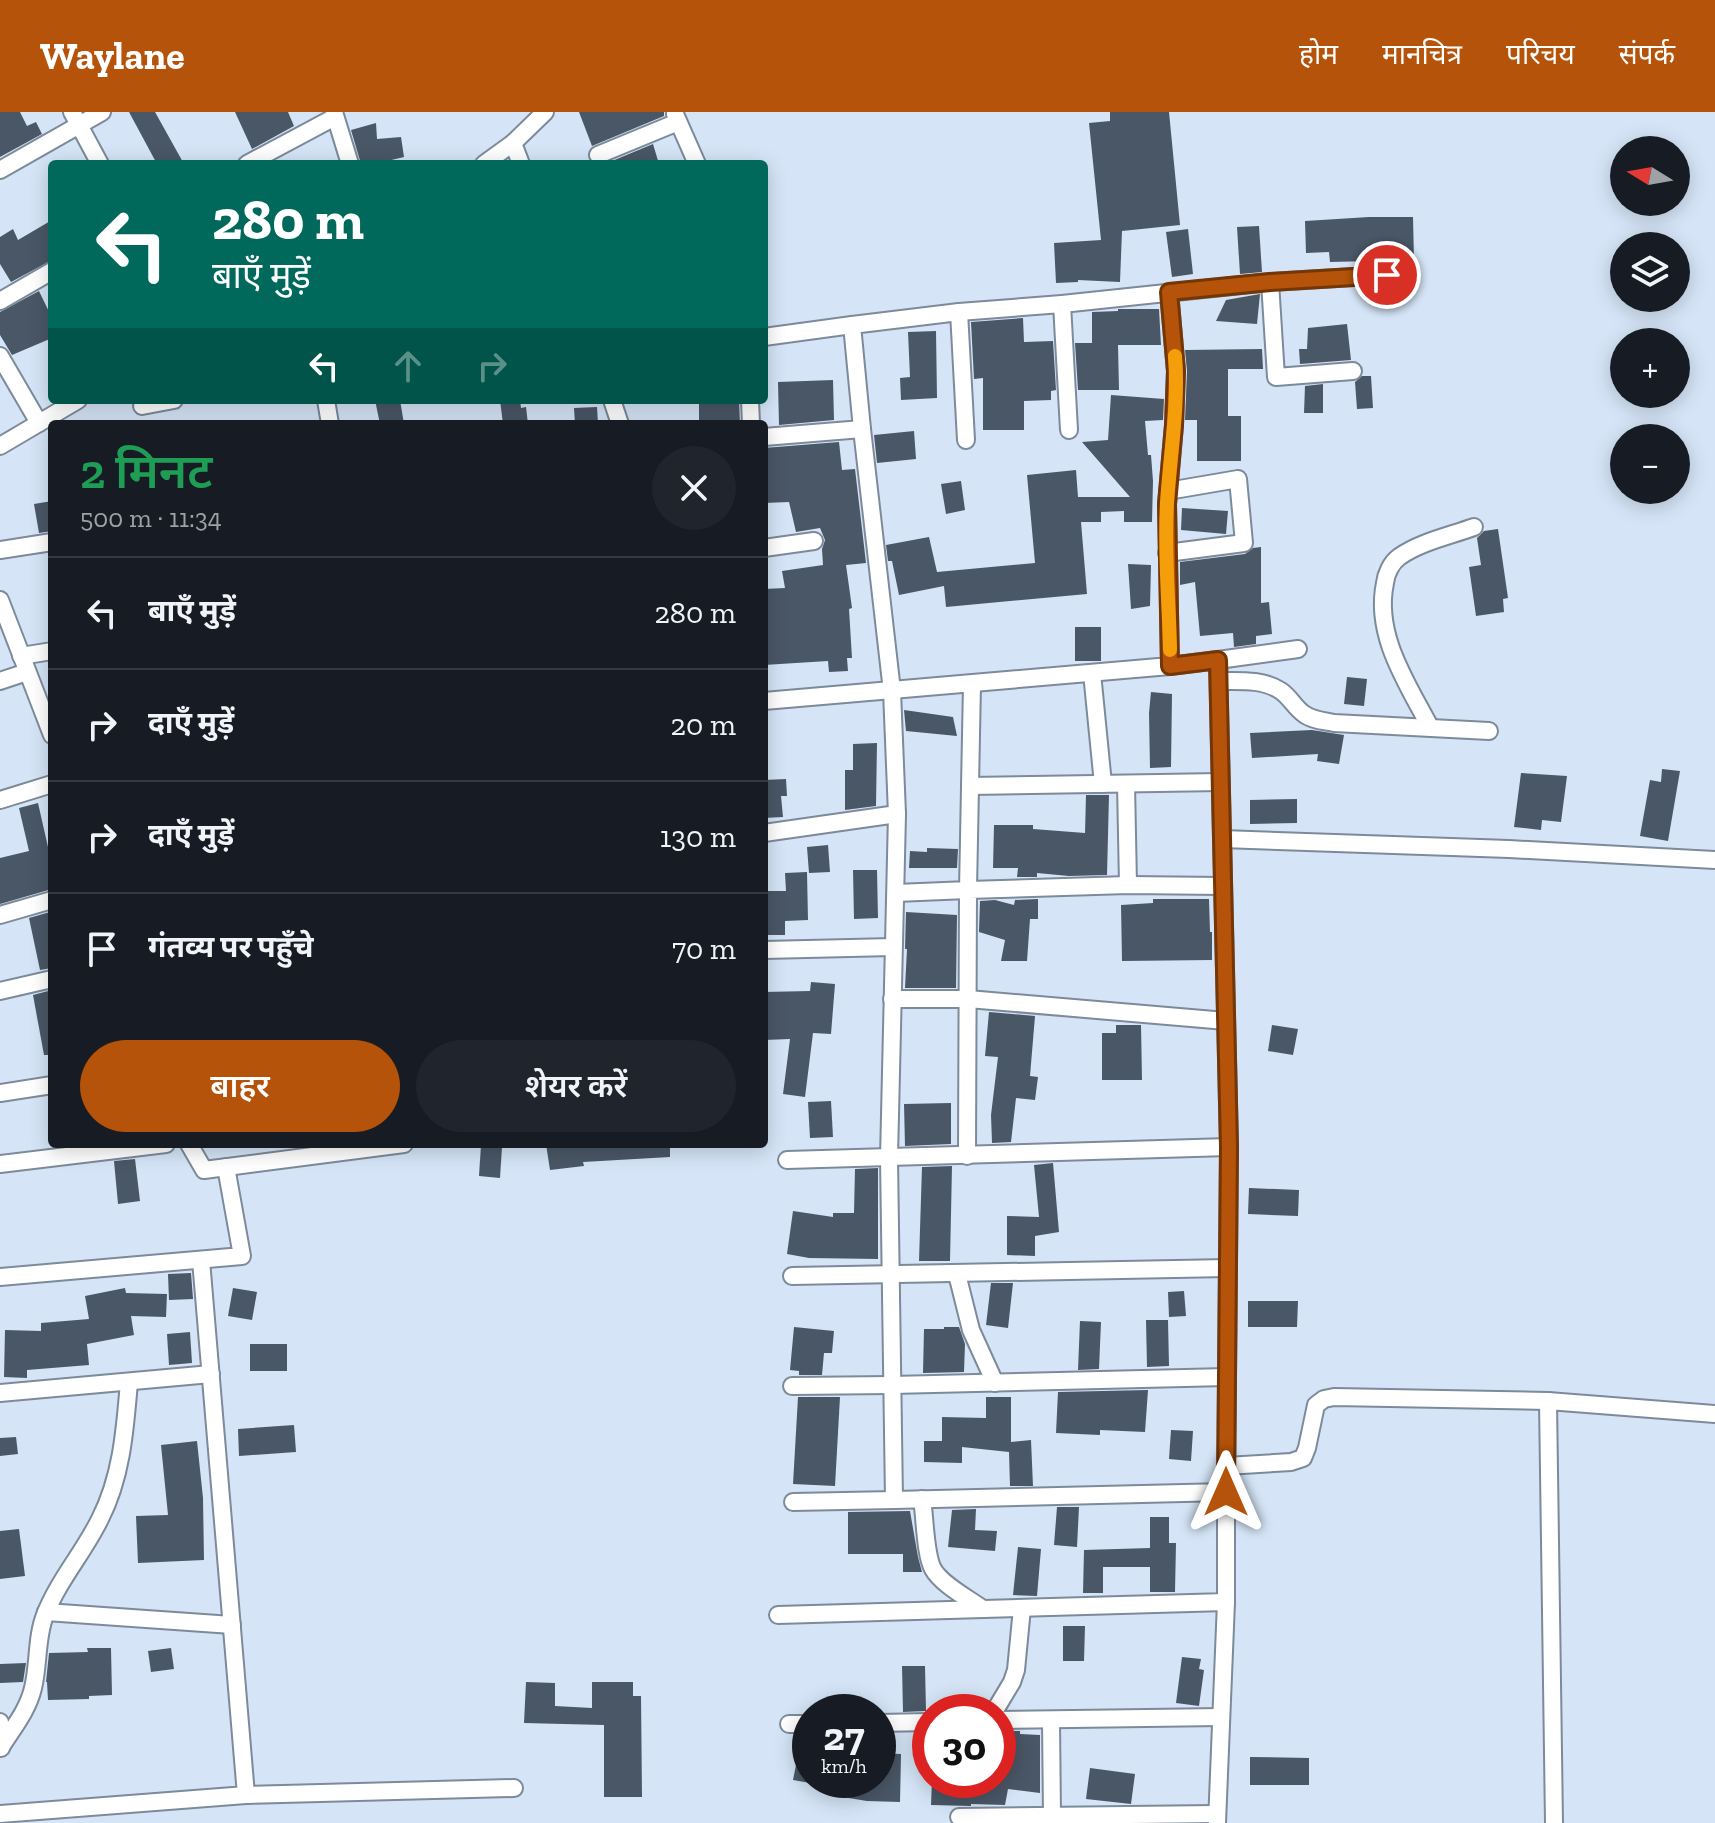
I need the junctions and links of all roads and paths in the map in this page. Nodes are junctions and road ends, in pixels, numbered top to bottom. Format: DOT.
graph roads {
  1 [pos="102,112"];
  2 [pos="545,112"];
  3 [pos="334,114"];
  4 [pos="676,117"];
  5 [pos="75,118"];
  6 [pos="513,143"];
  7 [pos="598,155"];
  8 [pos="98,160"];
  9 [pos="254,160"];
  10 [pos="349,160"];
  11 [pos="490,160"];
  12 [pos="519,160"];
  13 [pos="695,160"];
  14 [pos="0,170"];
  15 [pos="48,273"];
  16 [pos="1387,275"];
  17 [pos="1270,282"];
  18 [pos="1169,292"];
  19 [pos="0,301"];
  20 [pos="1062,304"];
  21 [pos="959,312"];
  22 [pos="852,325"];
  23 [pos="768,336"];
  24 [pos="0,356"];
  25 [pos="1353,371"];
  26 [pos="71,404"];
  27 [pos="39,423"];
  28 [pos="862,429"];
  29 [pos="1069,430"];
  30 [pos="768,437"];
  31 [pos="966,440"];
  32 [pos="0,446"];
  33 [pos="1168,491"];
  34 [pos="1474,527"];
  35 [pos="814,541"];
  36 [pos="48,543"];
  37 [pos="768,547"];
  38 [pos="0,550"];
  39 [pos="1167,553"];
  40 [pos="0,600"];
  41 [pos="1298,649"];
  42 [pos="48,652"];
  43 [pos="21,656"];
  44 [pos="1218,660"];
  45 [pos="1170,666"];
  46 [pos="27,672"];
  47 [pos="1092,673"];
  48 [pos="0,681"];
  49 [pos="1219,681"];
  50 [pos="972,684"];
  51 [pos="892,691"];
  52 [pos="768,701"];
  53 [pos="48,725"];
  54 [pos="1430,727"];
  55 [pos="1489,731"];
  56 [pos="1221,782"];
  57 [pos="1103,784"];
  58 [pos="1126,784"];
  59 [pos="48,785"];
  60 [pos="970,786"];
  61 [pos="0,800"];
  62 [pos="897,814"];
  63 [pos="768,832"];
  64 [pos="1222,839"];
  65 [pos="1715,860"];
  66 [pos="1128,885"];
  67 [pos="1223,886"];
  68 [pos="968,890"];
  69 [pos="896,893"];
  70 [pos="48,901"];
  71 [pos="0,915"];
  72 [pos="893,947"];
  73 [pos="768,950"];
  74 [pos="48,980"];
  75 [pos="0,991"];
  76 [pos="892,999"];
  77 [pos="968,999"];
  78 [pos="1226,1021"];
  79 [pos="48,1086"];
  80 [pos="0,1093"];
  81 [pos="1229,1147"];
  82 [pos="133,1148"];
  83 [pos="191,1148"];
  84 [pos="373,1148"];
  85 [pos="967,1156"];
  86 [pos="889,1158"];
  87 [pos="787,1160"];
  88 [pos="0,1164"];
  89 [pos="226,1167"];
  90 [pos="201,1260"];
  91 [pos="1228,1268"];
  92 [pos="957,1274"];
  93 [pos="890,1275"];
  94 [pos="792,1276"];
  95 [pos="0,1277"];
  96 [pos="211,1374"];
  97 [pos="1227,1377"];
  98 [pos="129,1382"];
  99 [pos="995,1383"];
  100 [pos="892,1385"];
  101 [pos="792,1386"];
  102 [pos="0,1393"];
  103 [pos="1548,1401"];
  104 [pos="1715,1414"];
  105 [pos="1226,1466"];
  106 [pos="1226,1492"];
  107 [pos="922,1499"];
  108 [pos="894,1500"];
  109 [pos="793,1502"];
  110 [pos="1226,1602"];
  111 [pos="1022,1608"];
  112 [pos="983,1609"];
  113 [pos="46,1612"];
  114 [pos="778,1615"];
  115 [pos="232,1625"];
  116 [pos="1005,1694"];
  117 [pos="1221,1717"];
  118 [pos="1016,1720"];
  119 [pos="1051,1720"];
  120 [pos="0,1722"];
  121 [pos="1,1747"];
  122 [pos="0,1754"];
  123 [pos="514,1788"];
  124 [pos="246,1795"];
  125 [pos="0,1814"];
  126 [pos="1052,1816"];
  127 [pos="959,1817"];
  128 [pos="1216,1818"];
  129 [pos="1554,1823"];
  1 -- 5 [label="street"];
  2 -- 6 [label="street"];
  3 -- 9 [label="street"];
  3 -- 10 [label="street"];
  4 -- 7 [label="street"];
  4 -- 13 [label="street"];
  5 -- 8 [label="street"];
  5 -- 14 [label="street"];
  6 -- 11 [label="street"];
  6 -- 12 [label="street"];
  15 -- 19 [label="street"];
  16 -- 17 [label="street"];
  17 -- 18 [label="street"];
  17 -- 25 [label="street"];
  18 -- 20 [label="street"];
  18 -- 33 [label="street"];
  20 -- 21 [label="street"];
  20 -- 29 [label="street"];
  21 -- 22 [label="street"];
  21 -- 31 [label="street"];
  22 -- 23 [label="street"];
  22 -- 28 [label="street"];
  24 -- 27 [label="street"];
  26 -- 27 [label="street"];
  27 -- 32 [label="street"];
  28 -- 30 [label="street"];
  28 -- 51 [label="street"];
  33 -- 39 [label="street"];
  33 -- 39 [label="street"];
  34 -- 54 [label="street"];
  35 -- 37 [label="street"];
  36 -- 38 [label="street"];
  39 -- 45 [label="street"];
  40 -- 43 [label="street"];
  41 -- 44 [label="street"];
  42 -- 43 [label="street"];
  43 -- 46 [label="street"];
  44 -- 45 [label="street"];
  44 -- 49 [label="street"];
  45 -- 47 [label="street"];
  46 -- 48 [label="street"];
  46 -- 53 [label="street"];
  47 -- 50 [label="street"];
  47 -- 57 [label="street"];
  49 -- 54 [label="street"];
  49 -- 56 [label="street"];
  50 -- 51 [label="street"];
  50 -- 60 [label="street"];
  51 -- 52 [label="street"];
  51 -- 62 [label="street"];
  54 -- 55 [label="street"];
  56 -- 58 [label="street"];
  56 -- 64 [label="street"];
  57 -- 58 [label="street"];
  57 -- 60 [label="street"];
  58 -- 66 [label="street"];
  59 -- 61 [label="street"];
  60 -- 68 [label="street"];
  62 -- 63 [label="street"];
  62 -- 69 [label="street"];
  64 -- 65 [label="street"];
  64 -- 67 [label="street"];
  66 -- 67 [label="street"];
  66 -- 68 [label="street"];
  67 -- 78 [label="street"];
  68 -- 69 [label="street"];
  68 -- 77 [label="street"];
  69 -- 72 [label="street"];
  70 -- 71 [label="street"];
  72 -- 73 [label="street"];
  72 -- 76 [label="street"];
  74 -- 75 [label="street"];
  76 -- 77 [label="street"];
  76 -- 86 [label="street"];
  77 -- 78 [label="street"];
  77 -- 85 [label="street"];
  78 -- 81 [label="street"];
  79 -- 80 [label="street"];
  81 -- 85 [label="street"];
  81 -- 91 [label="street"];
  82 -- 88 [label="street"];
  83 -- 89 [label="street"];
  84 -- 89 [label="street"];
  85 -- 86 [label="street"];
  86 -- 87 [label="street"];
  86 -- 93 [label="street"];
  89 -- 90 [label="street"];
  90 -- 95 [label="street"];
  90 -- 96 [label="street"];
  91 -- 92 [label="street"];
  91 -- 97 [label="street"];
  92 -- 93 [label="street"];
  92 -- 99 [label="street"];
  93 -- 94 [label="street"];
  93 -- 100 [label="street"];
  96 -- 98 [label="street"];
  96 -- 115 [label="street"];
  97 -- 99 [label="street"];
  97 -- 105 [label="street"];
  98 -- 102 [label="street"];
  98 -- 113 [label="street"];
  99 -- 100 [label="street"];
  100 -- 101 [label="street"];
  100 -- 108 [label="street"];
  103 -- 104 [label="street"];
  103 -- 105 [label="street"];
  103 -- 129 [label="street"];
  105 -- 106 [label="street"];
  106 -- 107 [label="street"];
  106 -- 110 [label="street"];
  107 -- 108 [label="street"];
  107 -- 112 [label="street"];
  108 -- 109 [label="street"];
  110 -- 111 [label="street"];
  110 -- 117 [label="street"];
  111 -- 112 [label="street"];
  111 -- 116 [label="street"];
  112 -- 114 [label="street"];
  113 -- 115 [label="street"];
  113 -- 121 [label="street"];
  115 -- 124 [label="street"];
  117 -- 119 [label="street"];
  117 -- 128 [label="street"];
  118 -- 119 [label="street"];
  119 -- 126 [label="street"];
  120 -- 121 [label="street"];
  121 -- 122 [label="street"];
  123 -- 124 [label="street"];
  124 -- 125 [label="street"];
  126 -- 127 [label="street"];
  126 -- 128 [label="street"];
}
